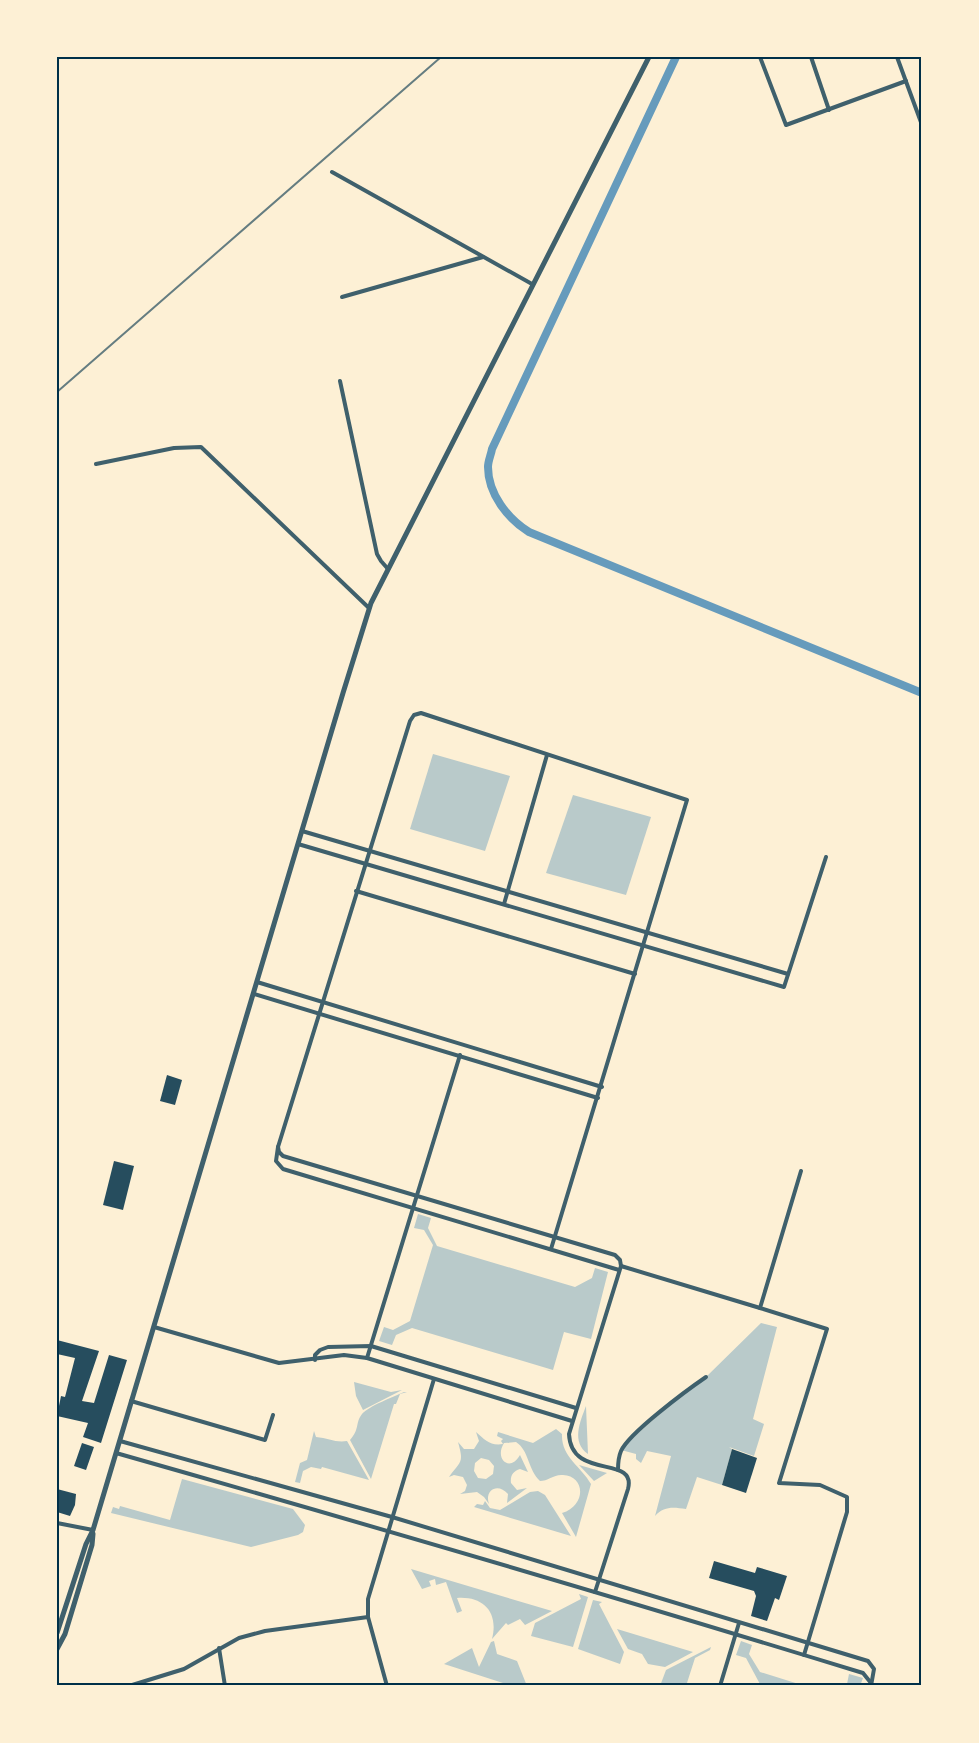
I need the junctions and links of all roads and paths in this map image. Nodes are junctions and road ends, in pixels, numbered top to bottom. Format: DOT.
graph roads {
  1 [pos="649,57"];
  2 [pos="760,57"];
  3 [pos="811,57"];
  4 [pos="897,57"];
  5 [pos="906,81"];
  6 [pos="829,110"];
  7 [pos="922,125"];
  8 [pos="332,172"];
  9 [pos="484,257"];
  10 [pos="532,284"];
  11 [pos="342,297"];
  12 [pos="340,381"];
  13 [pos="96,464"];
  14 [pos="388,569"];
  15 [pos="370,609"];
  16 [pos="547,755"];
  17 [pos="302,831"];
  18 [pos="298,844"];
  19 [pos="368,851"];
  20 [pos="826,857"];
  21 [pos="364,863"];
  22 [pos="356,891"];
  23 [pos="507,893"];
  24 [pos="504,904"];
  25 [pos="646,933"];
  26 [pos="643,946"];
  27 [pos="634,974"];
  28 [pos="788,974"];
  29 [pos="257,982"];
  30 [pos="254,994"];
  31 [pos="324,1001"];
  32 [pos="320,1014"];
  33 [pos="460,1055"];
  34 [pos="602,1087"];
  35 [pos="598,1098"];
  36 [pos="278,1147"];
  37 [pos="801,1171"];
  38 [pos="417,1195"];
  39 [pos="413,1207"];
  40 [pos="555,1236"];
  41 [pos="551,1249"];
  42 [pos="620,1267"];
  43 [pos="760,1308"];
  44 [pos="153,1327"];
  45 [pos="370,1346"];
  46 [pos="367,1358"];
  47 [pos="315,1360"];
  48 [pos="706,1377"];
  49 [pos="434,1379"];
  50 [pos="131,1401"];
  51 [pos="576,1408"];
  52 [pos="273,1415"];
  53 [pos="572,1421"];
  54 [pos="120,1441"];
  55 [pos="116,1453"];
  56 [pos="618,1470"];
  57 [pos="392,1517"];
  58 [pos="57,1523"];
  59 [pos="93,1530"];
  60 [pos="388,1530"];
  61 [pos="599,1581"];
  62 [pos="595,1592"];
  63 [pos="368,1617"];
  64 [pos="739,1623"];
  65 [pos="57,1633"];
  66 [pos="736,1634"];
  67 [pos="808,1644"];
  68 [pos="219,1648"];
  69 [pos="57,1650"];
  70 [pos="804,1655"];
  71 [pos="144,1684"];
  72 [pos="871,1684"];
  73 [pos="129,1686"];
  74 [pos="225,1686"];
  75 [pos="387,1686"];
  76 [pos="720,1686"];
  1 -- 10 [label="street"];
  2 -- 6 [label="street"];
  3 -- 6 [label="street"];
  4 -- 5 [label="street"];
  5 -- 6 [label="street"];
  5 -- 7 [label="street"];
  8 -- 9 [label="street"];
  9 -- 10 [label="street"];
  9 -- 11 [label="street"];
  10 -- 14 [label="street"];
  12 -- 14 [label="street"];
  13 -- 15 [label="street"];
  14 -- 15 [label="street"];
  15 -- 17 [label="street"];
  16 -- 19 [label="street"];
  16 -- 23 [label="street"];
  16 -- 25 [label="street"];
  17 -- 18 [label="street"];
  17 -- 19 [label="street"];
  18 -- 21 [label="street"];
  18 -- 29 [label="street"];
  19 -- 21 [label="street"];
  19 -- 23 [label="street"];
  20 -- 28 [label="street"];
  21 -- 22 [label="street"];
  21 -- 24 [label="street"];
  22 -- 27 [label="street"];
  22 -- 31 [label="street"];
  23 -- 24 [label="street"];
  23 -- 25 [label="street"];
  24 -- 26 [label="street"];
  25 -- 26 [label="street"];
  25 -- 28 [label="street"];
  26 -- 27 [label="street"];
  26 -- 28 [label="street"];
  27 -- 34 [label="street"];
  29 -- 30 [label="street"];
  29 -- 31 [label="street"];
  30 -- 32 [label="street"];
  30 -- 44 [label="street"];
  31 -- 32 [label="street"];
  31 -- 34 [label="street"];
  32 -- 33 [label="street"];
  32 -- 36 [label="street"];
  33 -- 35 [label="street"];
  33 -- 38 [label="street"];
  34 -- 35 [label="street"];
  35 -- 40 [label="street"];
  36 -- 38 [label="street"];
  36 -- 39 [label="street"];
  37 -- 43 [label="street"];
  38 -- 39 [label="street"];
  38 -- 40 [label="street"];
  39 -- 41 [label="street"];
  39 -- 45 [label="street"];
  40 -- 41 [label="street"];
  40 -- 42 [label="street"];
  41 -- 42 [label="street"];
  42 -- 43 [label="street"];
  42 -- 51 [label="street"];
  43 -- 67 [label="street"];
  44 -- 47 [label="street"];
  44 -- 50 [label="street"];
  45 -- 46 [label="street"];
  45 -- 47 [label="street"];
  45 -- 51 [label="street"];
  46 -- 47 [label="street"];
  46 -- 49 [label="street"];
  48 -- 56 [label="street"];
  49 -- 53 [label="street"];
  49 -- 57 [label="street"];
  50 -- 52 [label="street"];
  50 -- 54 [label="street"];
  51 -- 53 [label="street"];
  53 -- 56 [label="street"];
  54 -- 55 [label="street"];
  54 -- 57 [label="street"];
  55 -- 59 [label="street"];
  55 -- 60 [label="street"];
  56 -- 61 [label="street"];
  57 -- 60 [label="street"];
  57 -- 61 [label="street"];
  58 -- 59 [label="street"];
  59 -- 65 [label="street"];
  59 -- 69 [label="street"];
  60 -- 62 [label="street"];
  60 -- 63 [label="street"];
  61 -- 62 [label="street"];
  61 -- 64 [label="street"];
  62 -- 66 [label="street"];
  63 -- 68 [label="street"];
  63 -- 75 [label="street"];
  64 -- 66 [label="street"];
  64 -- 67 [label="street"];
  66 -- 70 [label="street"];
  66 -- 76 [label="street"];
  67 -- 70 [label="street"];
  67 -- 72 [label="street"];
  68 -- 71 [label="street"];
  68 -- 74 [label="street"];
  70 -- 72 [label="street"];
  71 -- 73 [label="street"];
}
